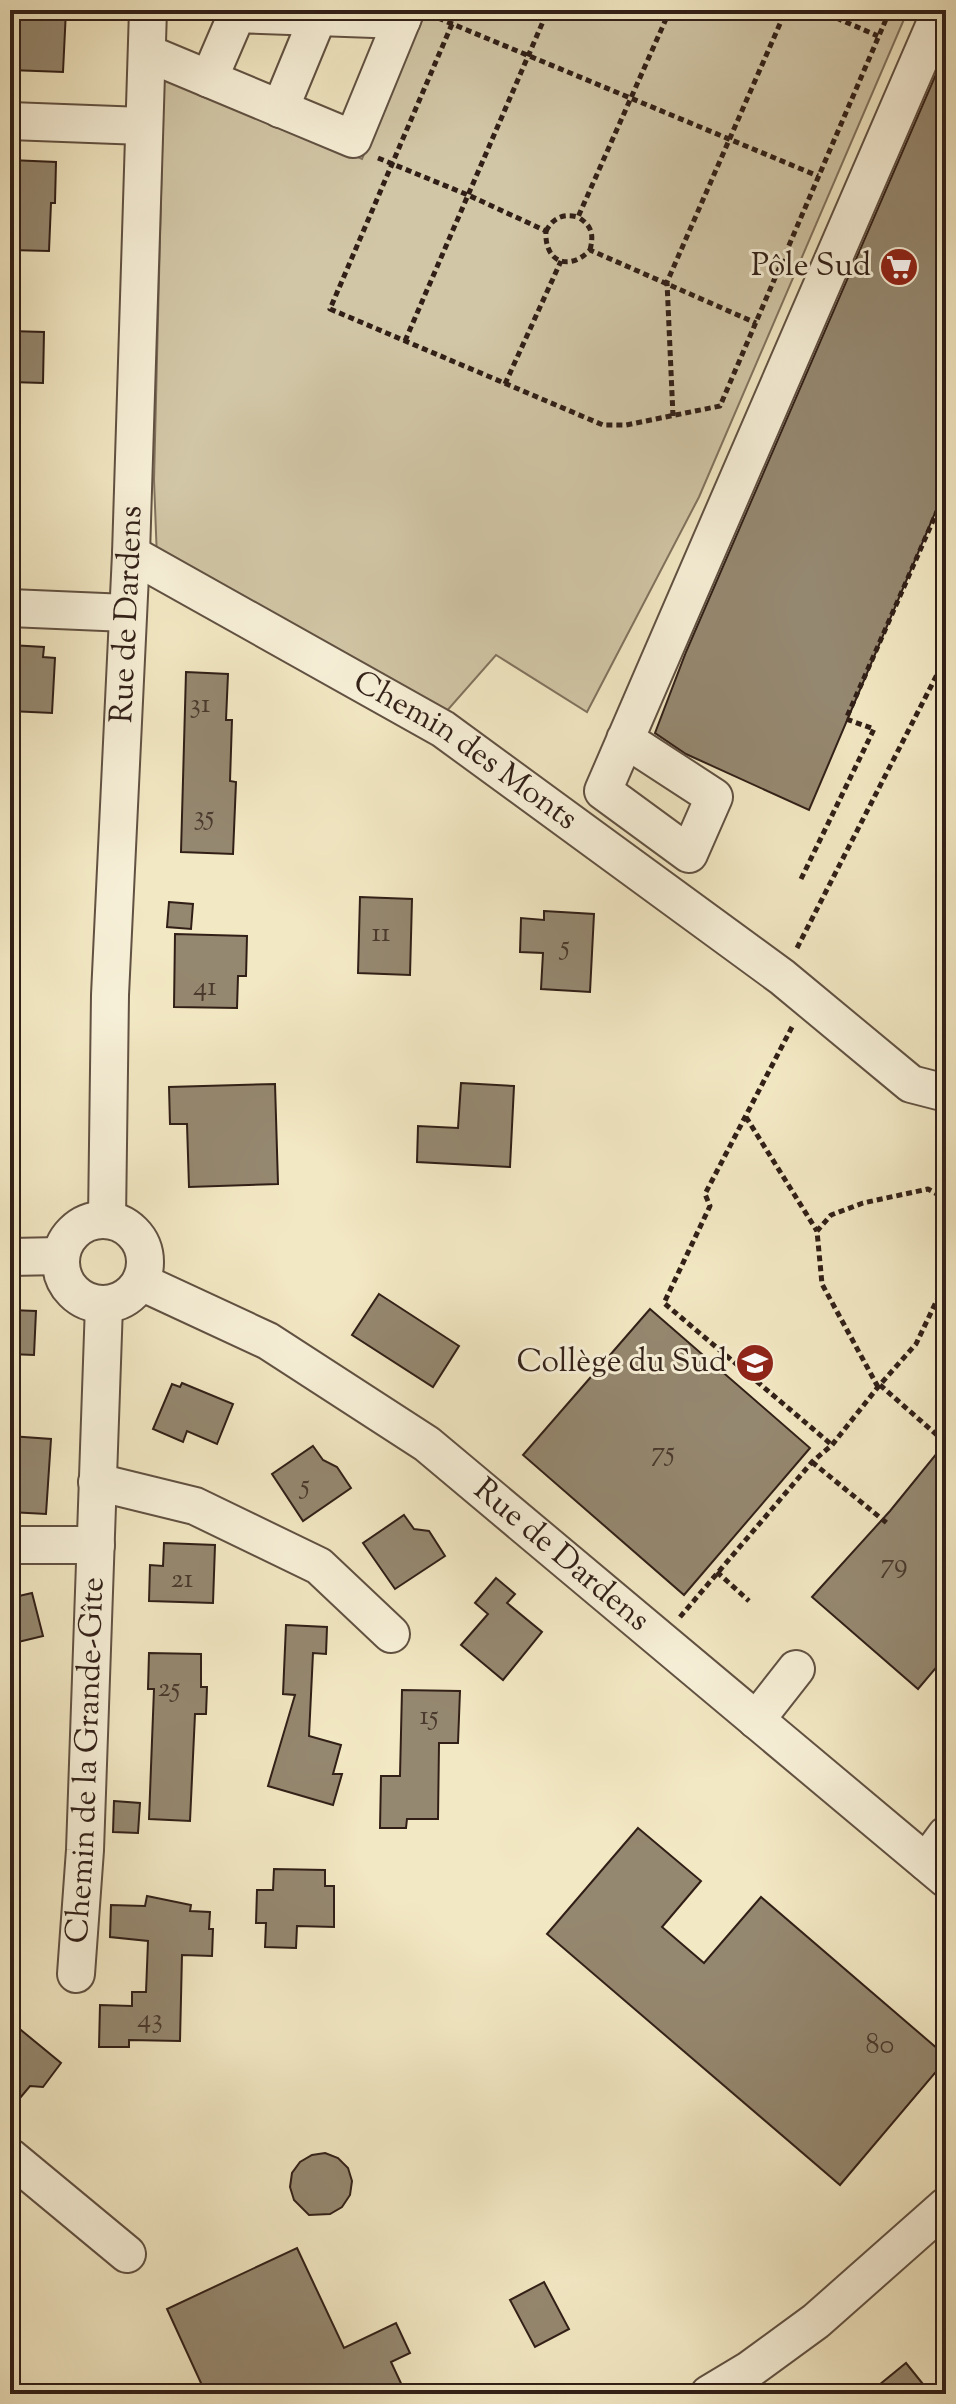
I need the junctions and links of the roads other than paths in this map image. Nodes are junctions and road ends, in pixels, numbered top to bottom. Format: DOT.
graph roads {
  1 [pos="148,10"];
  2 [pos="941,10"];
  3 [pos="413,15"];
  4 [pos="318,17"];
  5 [pos="147,53"];
  6 [pos="209,79"];
  7 [pos="280,109"];
  8 [pos="10,121"];
  9 [pos="143,126"];
  10 [pos="131,554"];
  11 [pos="10,608"];
  12 [pos="127,613"];
  13 [pos="625,739"];
  14 [pos="946,1093"];
  15 [pos="107,1220"];
  16 [pos="61,1256"];
  17 [pos="10,1257"];
  18 [pos="141,1282"];
  19 [pos="104,1305"];
  20 [pos="97,1482"];
  21 [pos="10,1545"];
  22 [pos="96,1545"];
  23 [pos="391,1634"];
  24 [pos="796,1669"];
  25 [pos="756,1720"];
  26 [pos="939,1859"];
  27 [pos="76,1974"];
  28 [pos="10,2157"];
  29 [pos="946,2206"];
  30 [pos="127,2254"];
  31 [pos="709,2394"];
  1 -- 5 [label="street, Rue de Dardens"];
  2 -- 13 [label="street"];
  3 -- 4 [label="street"];
  3 -- 7 [label="street"];
  4 -- 6 [label="street"];
  4 -- 7 [label="street"];
  5 -- 6 [label="street"];
  5 -- 9 [label="street, Rue de Dardens"];
  6 -- 7 [label="street"];
  8 -- 9 [label="street"];
  9 -- 10 [label="street, Rue de Dardens"];
  10 -- 12 [label="street, Rue de Dardens"];
  10 -- 14 [label="street, Chemin des Monts"];
  11 -- 12 [label="street"];
  12 -- 15 [label="street, Rue de Dardens"];
  15 -- 16 [label="street"];
  15 -- 18 [label="street"];
  16 -- 17 [label="street"];
  16 -- 19 [label="street"];
  18 -- 19 [label="street"];
  18 -- 25 [label="street, Rue de Dardens"];
  19 -- 20 [label="street, Chemin de la Grande-Gîte"];
  20 -- 22 [label="street, Chemin de la Grande-Gîte"];
  20 -- 23 [label="street"];
  21 -- 22 [label="street, Chemin de la Grande-Gîte"];
  22 -- 27 [label="street, Chemin de la Grande-Gîte"];
  24 -- 25 [label="street"];
  25 -- 26 [label="street, Rue de Dardens"];
  28 -- 30 [label="street"];
  29 -- 31 [label="street"];
}
